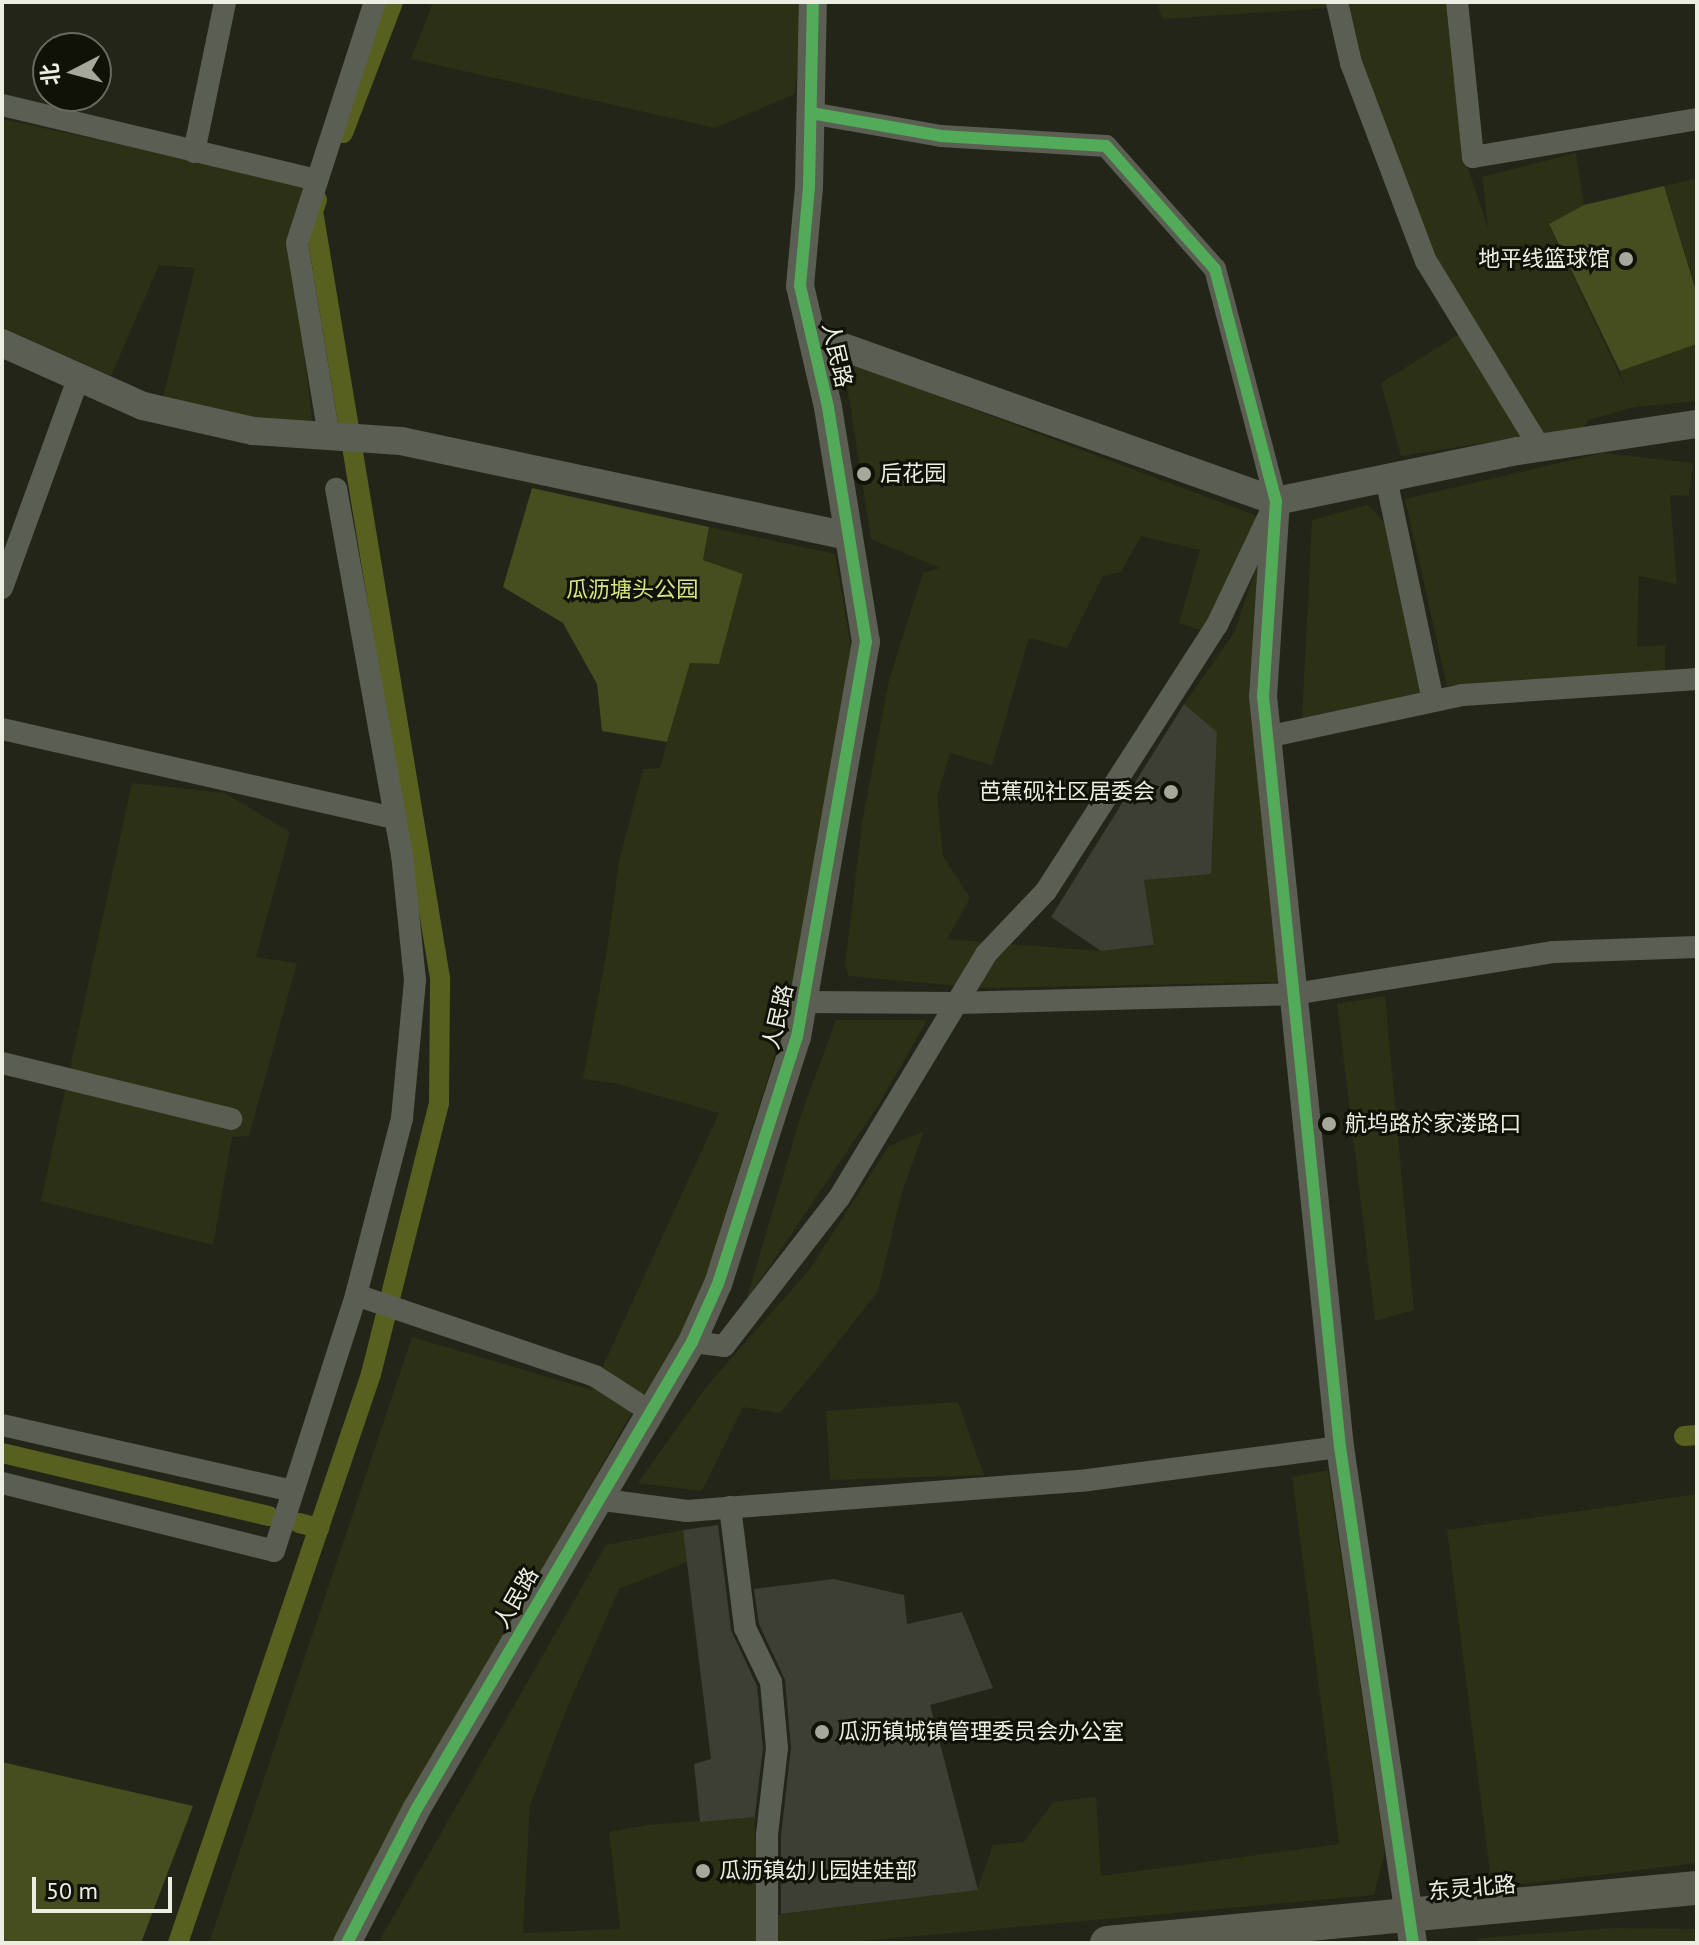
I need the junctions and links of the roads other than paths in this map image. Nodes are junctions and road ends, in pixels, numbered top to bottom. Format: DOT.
graph roads {
  1 [pos="225,2"];
  2 [pos="375,2"];
  3 [pos="813,2"];
  4 [pos="1337,2"];
  5 [pos="1457,2"];
  6 [pos="2,105"];
  7 [pos="811,113"];
  8 [pos="1697,119"];
  9 [pos="194,152"];
  10 [pos="316,180"];
  11 [pos="812,336"];
  12 [pos="2,343"];
  13 [pos="79,377"];
  14 [pos="1697,424"];
  15 [pos="319,435"];
  16 [pos="1540,448"];
  17 [pos="1386,478"];
  18 [pos="336,489"];
  19 [pos="1276,501"];
  20 [pos="848,536"];
  21 [pos="2,588"];
  22 [pos="1697,679"];
  23 [pos="1433,701"];
  24 [pos="2,729"];
  25 [pos="1267,737"];
  26 [pos="395,818"];
  27 [pos="1697,947"];
  28 [pos="1294,994"];
  29 [pos="803,1002"];
  30 [pos="956,1003"];
  31 [pos="2,1063"];
  32 [pos="231,1119"];
  33 [pos="356,1295"];
  34 [pos="692,1342"];
  35 [pos="649,1411"];
  36 [pos="2,1425"];
  37 [pos="1340,1447"];
  38 [pos="2,1483"];
  39 [pos="292,1491"];
  40 [pos="596,1499"];
  41 [pos="730,1507"];
  42 [pos="1697,1888"];
  43 [pos="1412,1928"];
  44 [pos="347,1943"];
  45 [pos="767,1943"];
  46 [pos="1107,1943"];
  1 -- 9 [label="street"];
  2 -- 10 [label="street"];
  3 -- 7 [label="street, 人民路"];
  4 -- 16 [label="street"];
  5 -- 8 [label="street"];
  6 -- 9 [label="street"];
  7 -- 11 [label="street, 人民路"];
  7 -- 19 [label="street"];
  9 -- 10 [label="street"];
  10 -- 15 [label="street"];
  11 -- 19 [label="street"];
  11 -- 20 [label="street, 人民路"];
  12 -- 13 [label="street"];
  13 -- 15 [label="street"];
  13 -- 21 [label="street"];
  14 -- 16 [label="street"];
  15 -- 20 [label="street"];
  16 -- 17 [label="street"];
  17 -- 19 [label="street"];
  17 -- 23 [label="street"];
  18 -- 26 [label="street"];
  19 -- 25 [label="street"];
  19 -- 30 [label="street"];
  20 -- 29 [label="street, 人民路"];
  22 -- 23 [label="street"];
  23 -- 25 [label="street"];
  24 -- 26 [label="street"];
  25 -- 28 [label="street"];
  26 -- 33 [label="street"];
  27 -- 28 [label="street"];
  28 -- 30 [label="street"];
  28 -- 37 [label="street"];
  29 -- 30 [label="street"];
  29 -- 34 [label="street, 人民路"];
  30 -- 34 [label="street"];
  31 -- 32 [label="street"];
  33 -- 35 [label="street"];
  33 -- 39 [label="street"];
  34 -- 35 [label="street, 人民路"];
  35 -- 40 [label="street, 人民路"];
  36 -- 39 [label="street"];
  37 -- 41 [label="street"];
  37 -- 43 [label="street"];
  38 -- 39 [label="street"];
  40 -- 41 [label="street"];
  40 -- 44 [label="street, 人民路"];
  41 -- 45 [label="street"];
  42 -- 43 [label="main road, 东灵北路"];
  43 -- 46 [label="main road, 东灵北路"];
}
